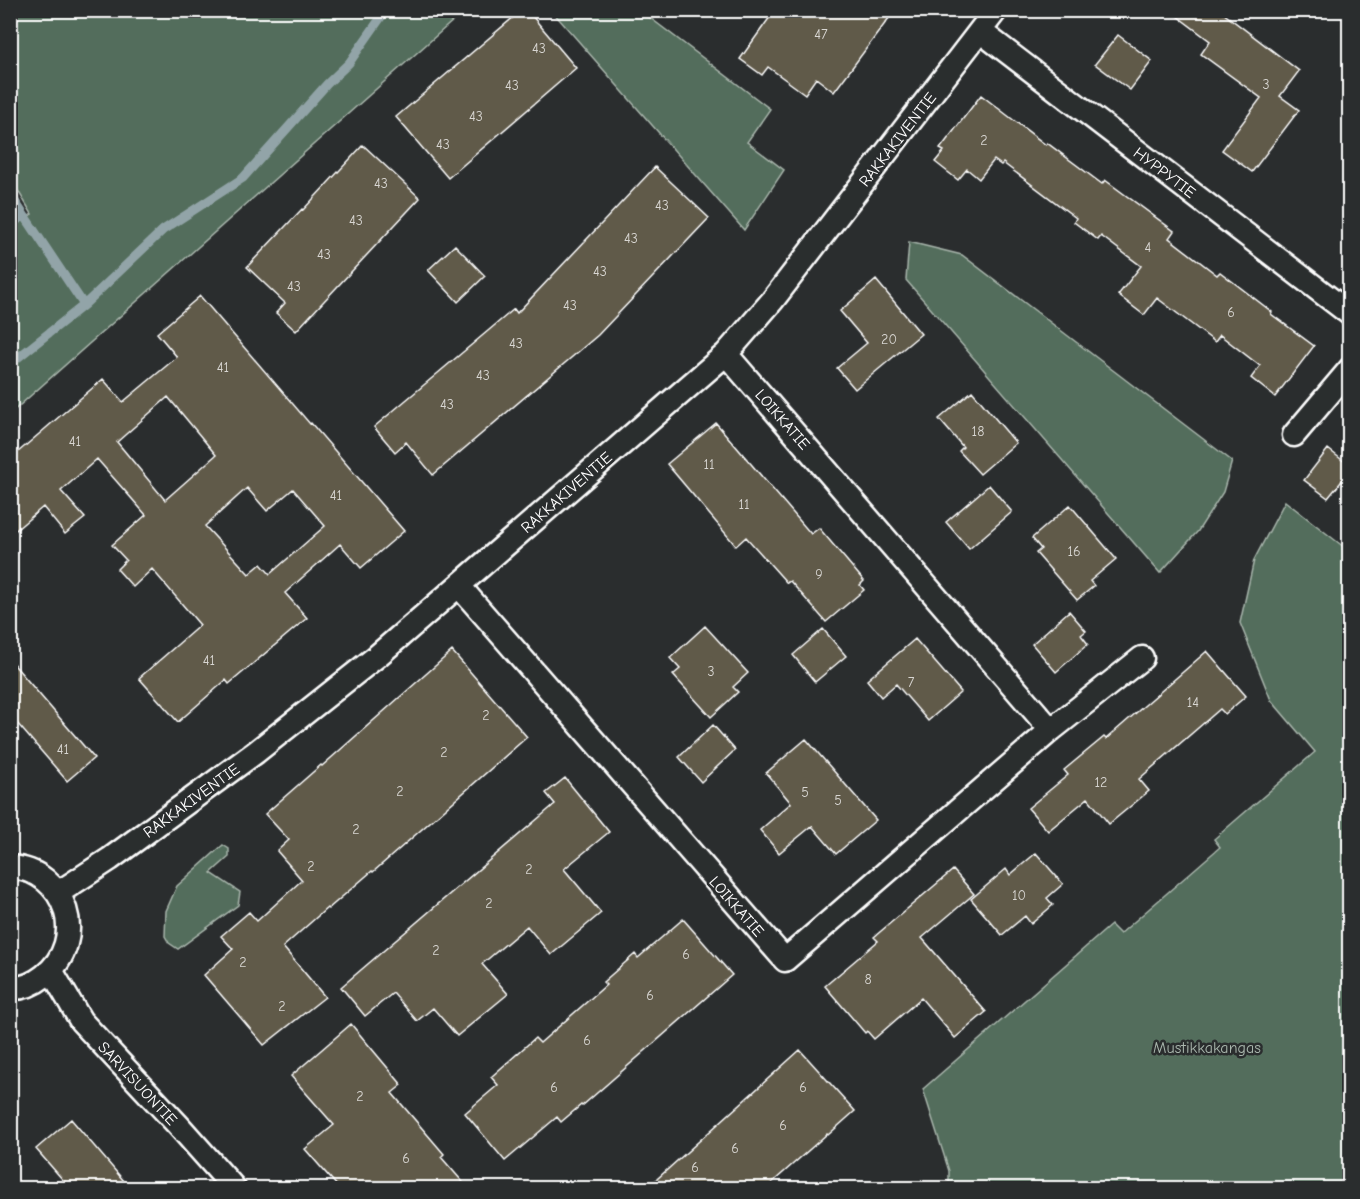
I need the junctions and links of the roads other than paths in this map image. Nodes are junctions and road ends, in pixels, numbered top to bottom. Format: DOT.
graph roads {
  1 [pos="996,10"];
  2 [pos="980,32"];
  3 [pos="1350,314"];
  4 [pos="726,354"];
  5 [pos="1350,369"];
  6 [pos="1294,435"];
  7 [pos="459,585"];
  8 [pos="1142,658"];
  9 [pos="1051,730"];
  10 [pos="10,867"];
  11 [pos="58,893"];
  12 [pos="51,970"];
  13 [pos="10,988"];
  14 [pos="234,1188"];
  1 -- 2 [label="street, RAKKAKIVENTIE"];
  2 -- 3 [label="street, HYPPYTIE"];
  2 -- 4 [label="street, RAKKAKIVENTIE"];
  4 -- 7 [label="street, RAKKAKIVENTIE"];
  4 -- 9 [label="street, LOIKKATIE"];
  5 -- 6 [label="street"];
  7 -- 9 [label="street, LOIKKATIE"];
  7 -- 11 [label="street, RAKKAKIVENTIE"];
  8 -- 9 [label="street, LOIKKATIE"];
  10 -- 11 [label="street"];
  11 -- 12 [label="street"];
  12 -- 13 [label="street"];
  12 -- 14 [label="street, SARVISUONTIE"];
}
